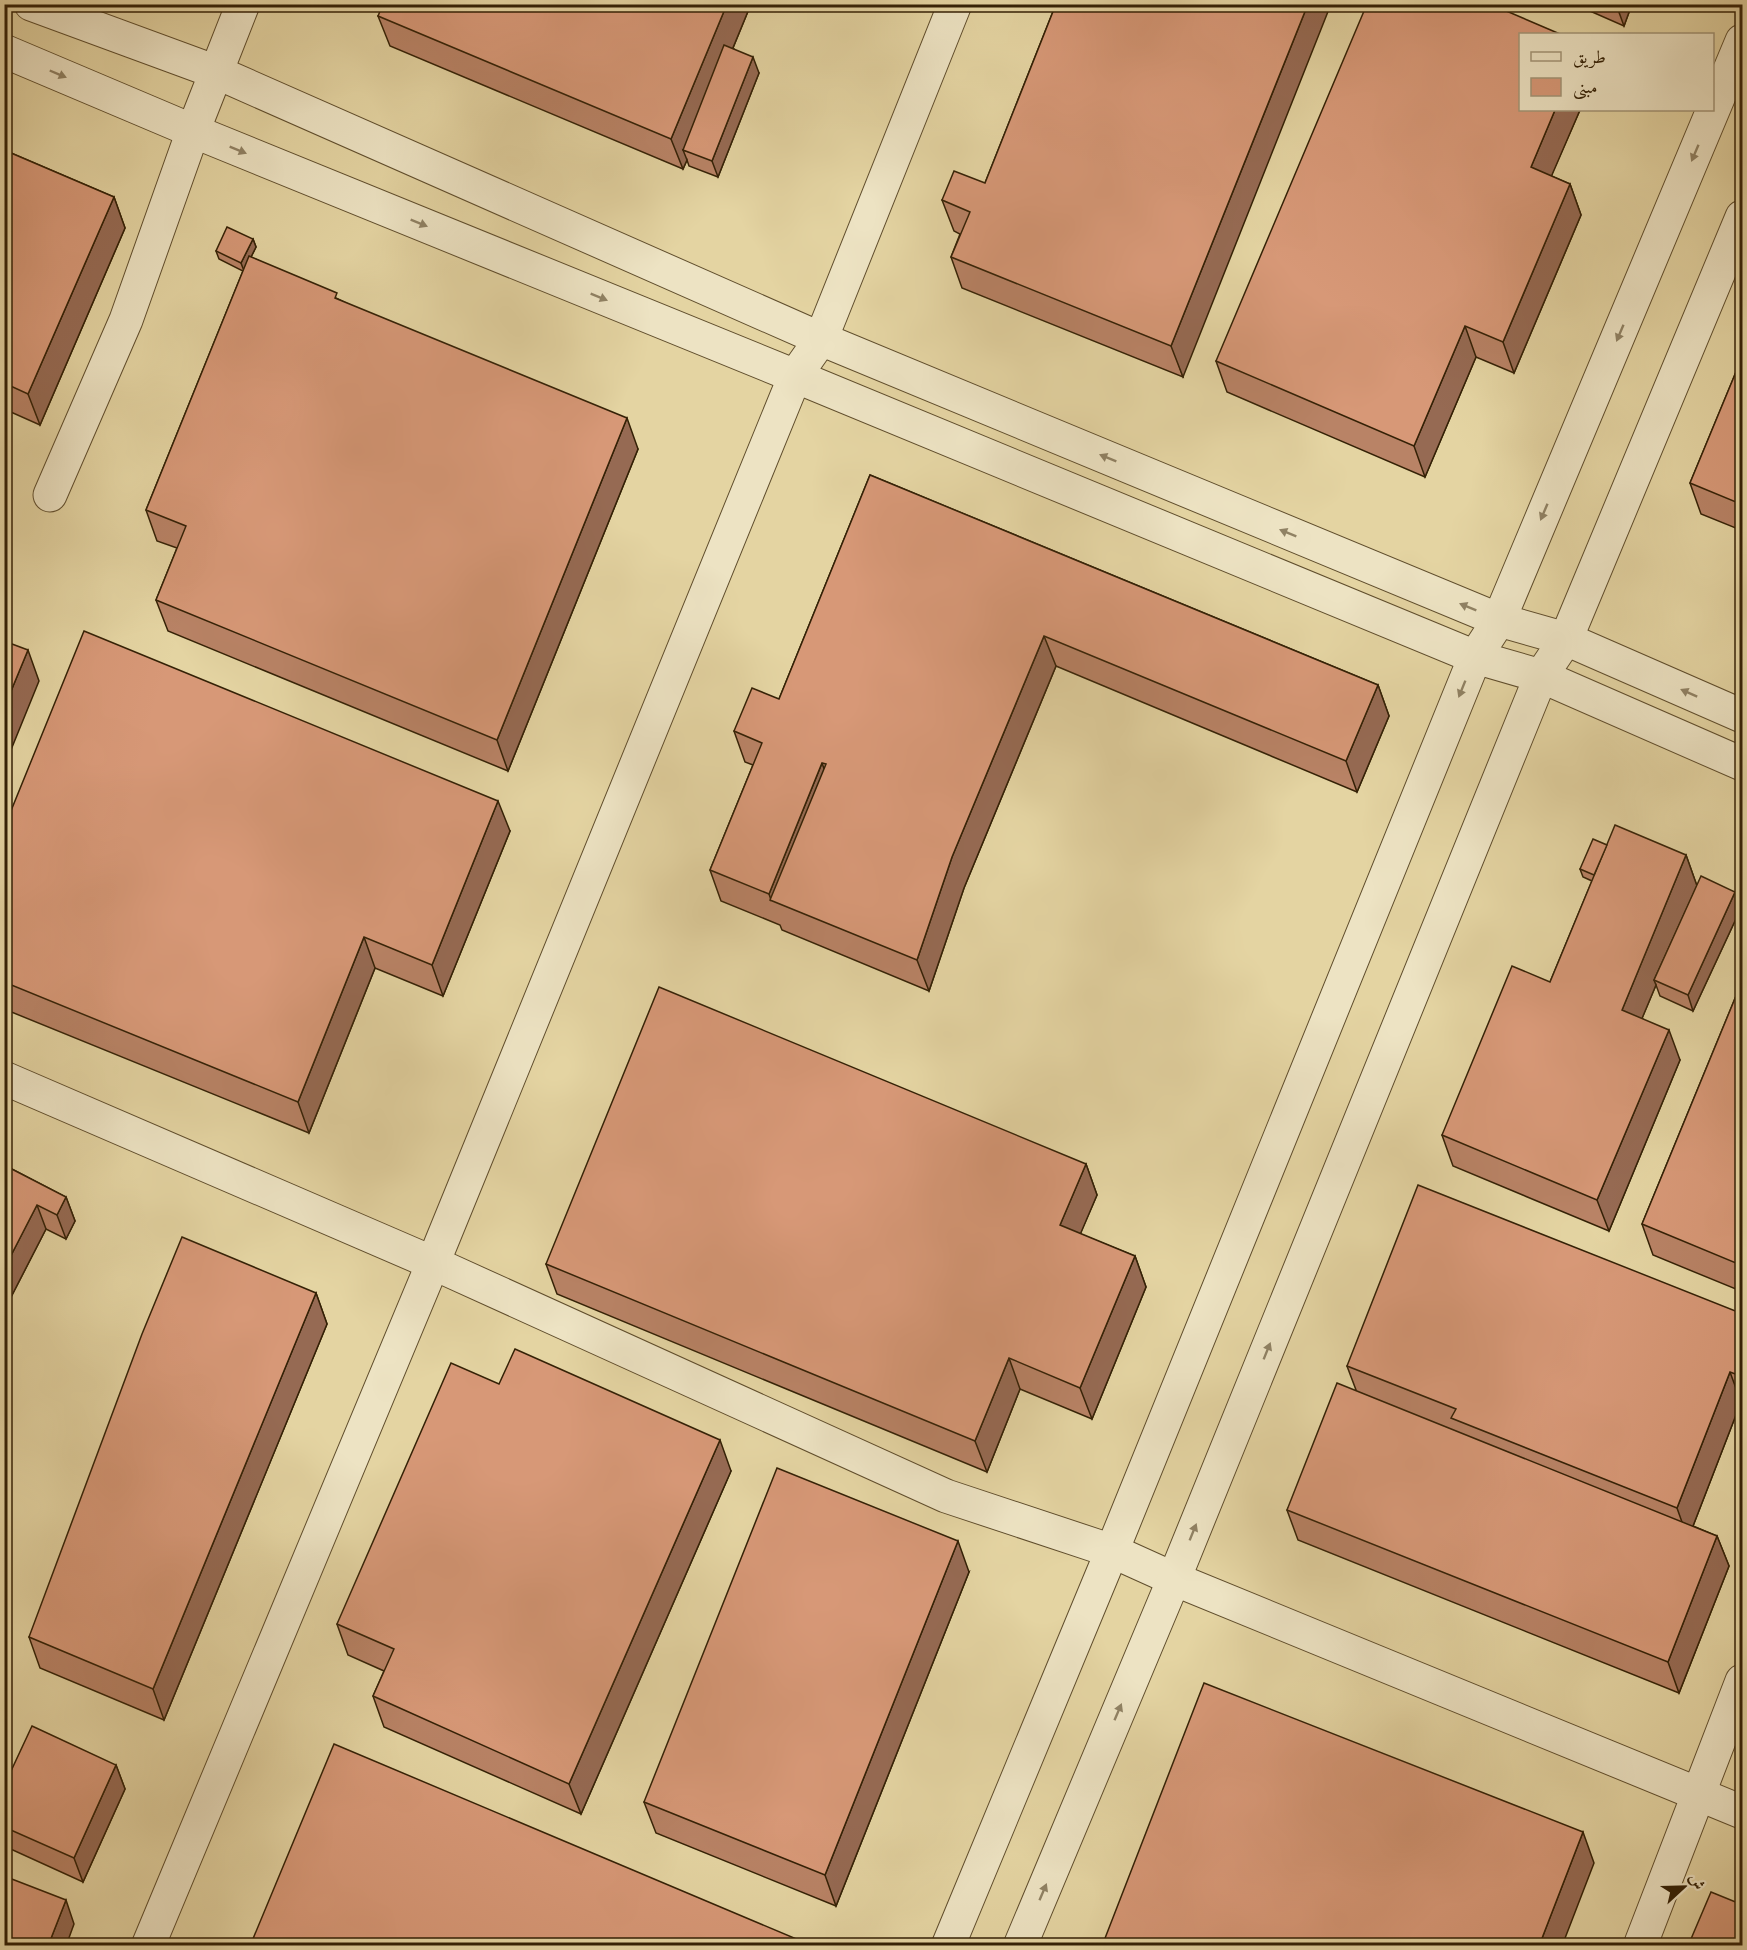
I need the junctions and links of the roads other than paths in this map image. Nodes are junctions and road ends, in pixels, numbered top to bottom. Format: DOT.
graph roads {
  1 [pos="31,4"];
  2 [pos="243,4"];
  3 [pos="955,4"];
  4 [pos="1743,41"];
  5 [pos="4,51"];
  6 [pos="216,72"];
  7 [pos="1714,110"];
  8 [pos="1714,111"];
  9 [pos="193,131"];
  10 [pos="1743,217"];
  11 [pos="821,339"];
  12 [pos="795,376"];
  13 [pos="50,495"];
  14 [pos="1499,620"];
  15 [pos="1566,639"];
  16 [pos="1475,657"];
  17 [pos="1541,676"];
  18 [pos="1743,716"];
  19 [pos="1743,764"];
  20 [pos="4,1078"];
  21 [pos="434,1263"];
  22 [pos="1112,1551"];
  23 [pos="1174,1578"];
  24 [pos="1743,1681"];
  25 [pos="1698,1794"];
  26 [pos="1743,1812"];
  27 [pos="148,1946"];
  28 [pos="948,1946"];
  29 [pos="1020,1946"];
  30 [pos="1640,1946"];
  1 -- 6 [label="street"];
  2 -- 6 [label="street"];
  3 -- 11 [label="street"];
  4 -- 7 [label="street, one-way"];
  5 -- 9 [label="street, one-way"];
  6 -- 9 [label="street"];
  6 -- 11 [label="street"];
  8 -- 14 [label="street, one-way"];
  9 -- 12 [label="street, one-way"];
  9 -- 13 [label="street"];
  10 -- 15 [label="street"];
  11 -- 12 [label="street"];
  14 -- 11 [label="street, one-way"];
  12 -- 16 [label="street"];
  12 -- 21 [label="street"];
  14 -- 15 [label="street"];
  14 -- 16 [label="street"];
  15 -- 17 [label="street"];
  18 -- 15 [label="street, one-way"];
  16 -- 17 [label="street"];
  16 -- 22 [label="street, one-way"];
  17 -- 19 [label="street"];
  23 -- 17 [label="street, one-way"];
  20 -- 21 [label="street"];
  21 -- 22 [label="street"];
  21 -- 27 [label="street"];
  22 -- 23 [label="street"];
  22 -- 28 [label="street"];
  23 -- 25 [label="street"];
  29 -- 23 [label="street, one-way"];
  24 -- 25 [label="street"];
  25 -- 26 [label="street"];
  25 -- 30 [label="street"];
}
